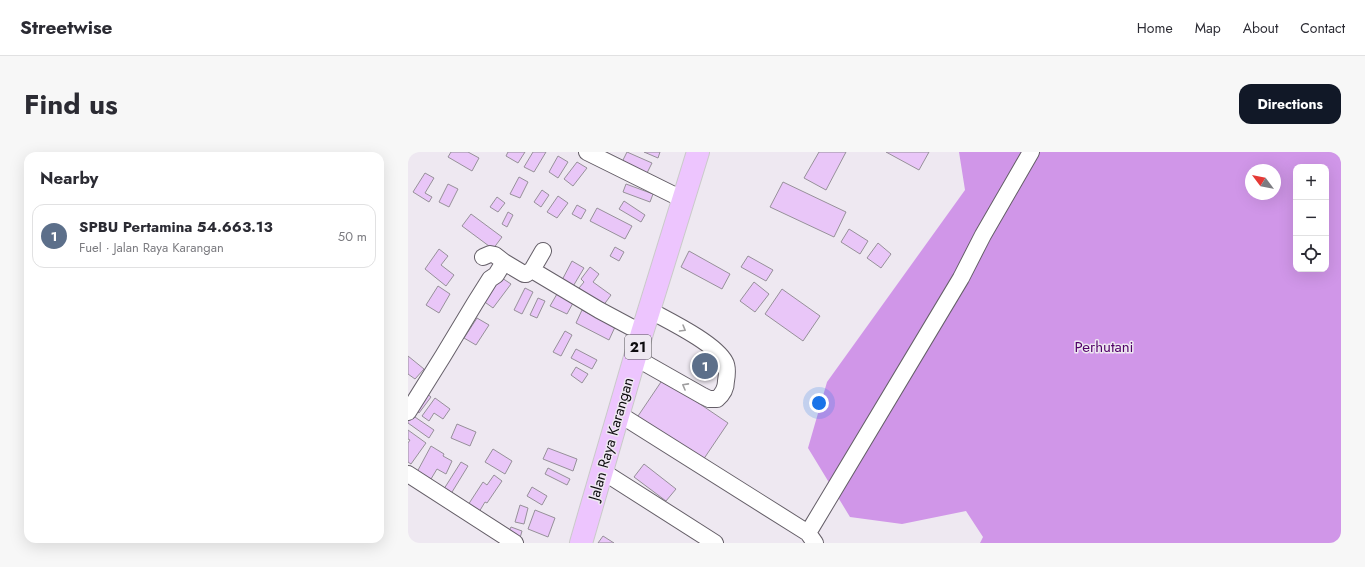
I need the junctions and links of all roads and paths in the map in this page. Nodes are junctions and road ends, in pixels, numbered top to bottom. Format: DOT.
graph roads {
  1 [pos="587,152"];
  2 [pos="698,152"];
  3 [pos="1031,152"];
  4 [pos="684,200"];
  5 [pos="543,251"];
  6 [pos="483,257"];
  7 [pos="504,262"];
  8 [pos="532,270"];
  9 [pos="649,310"];
  10 [pos="642,333"];
  11 [pos="636,358"];
  12 [pos="408,412"];
  13 [pos="623,417"];
  14 [pos="602,472"];
  15 [pos="408,474"];
  16 [pos="811,538"];
  17 [pos="515,543"];
  18 [pos="581,543"];
  19 [pos="715,543"];
  1 -- 4 [label="street"];
  2 -- 4 [label="highway, Jalan Raya Karangan / 21"];
  3 -- 16 [label="street"];
  4 -- 9 [label="highway, Jalan Raya Karangan / 21"];
  5 -- 8 [label="street"];
  6 -- 7 [label="street"];
  7 -- 8 [label="street"];
  7 -- 12 [label="street"];
  8 -- 10 [label="street"];
  9 -- 10 [label="highway, Jalan Raya Karangan / 21"];
  9 -- 11 [label="street, one-way"];
  10 -- 11 [label="highway, Jalan Raya Karangan / 21"];
  11 -- 13 [label="highway, Jalan Raya Karangan / 21"];
  13 -- 14 [label="highway, Jalan Raya Karangan / 21"];
  13 -- 16 [label="street"];
  14 -- 18 [label="highway, Jalan Raya Karangan / 21"];
  14 -- 19 [label="street"];
  15 -- 17 [label="street"];
}
